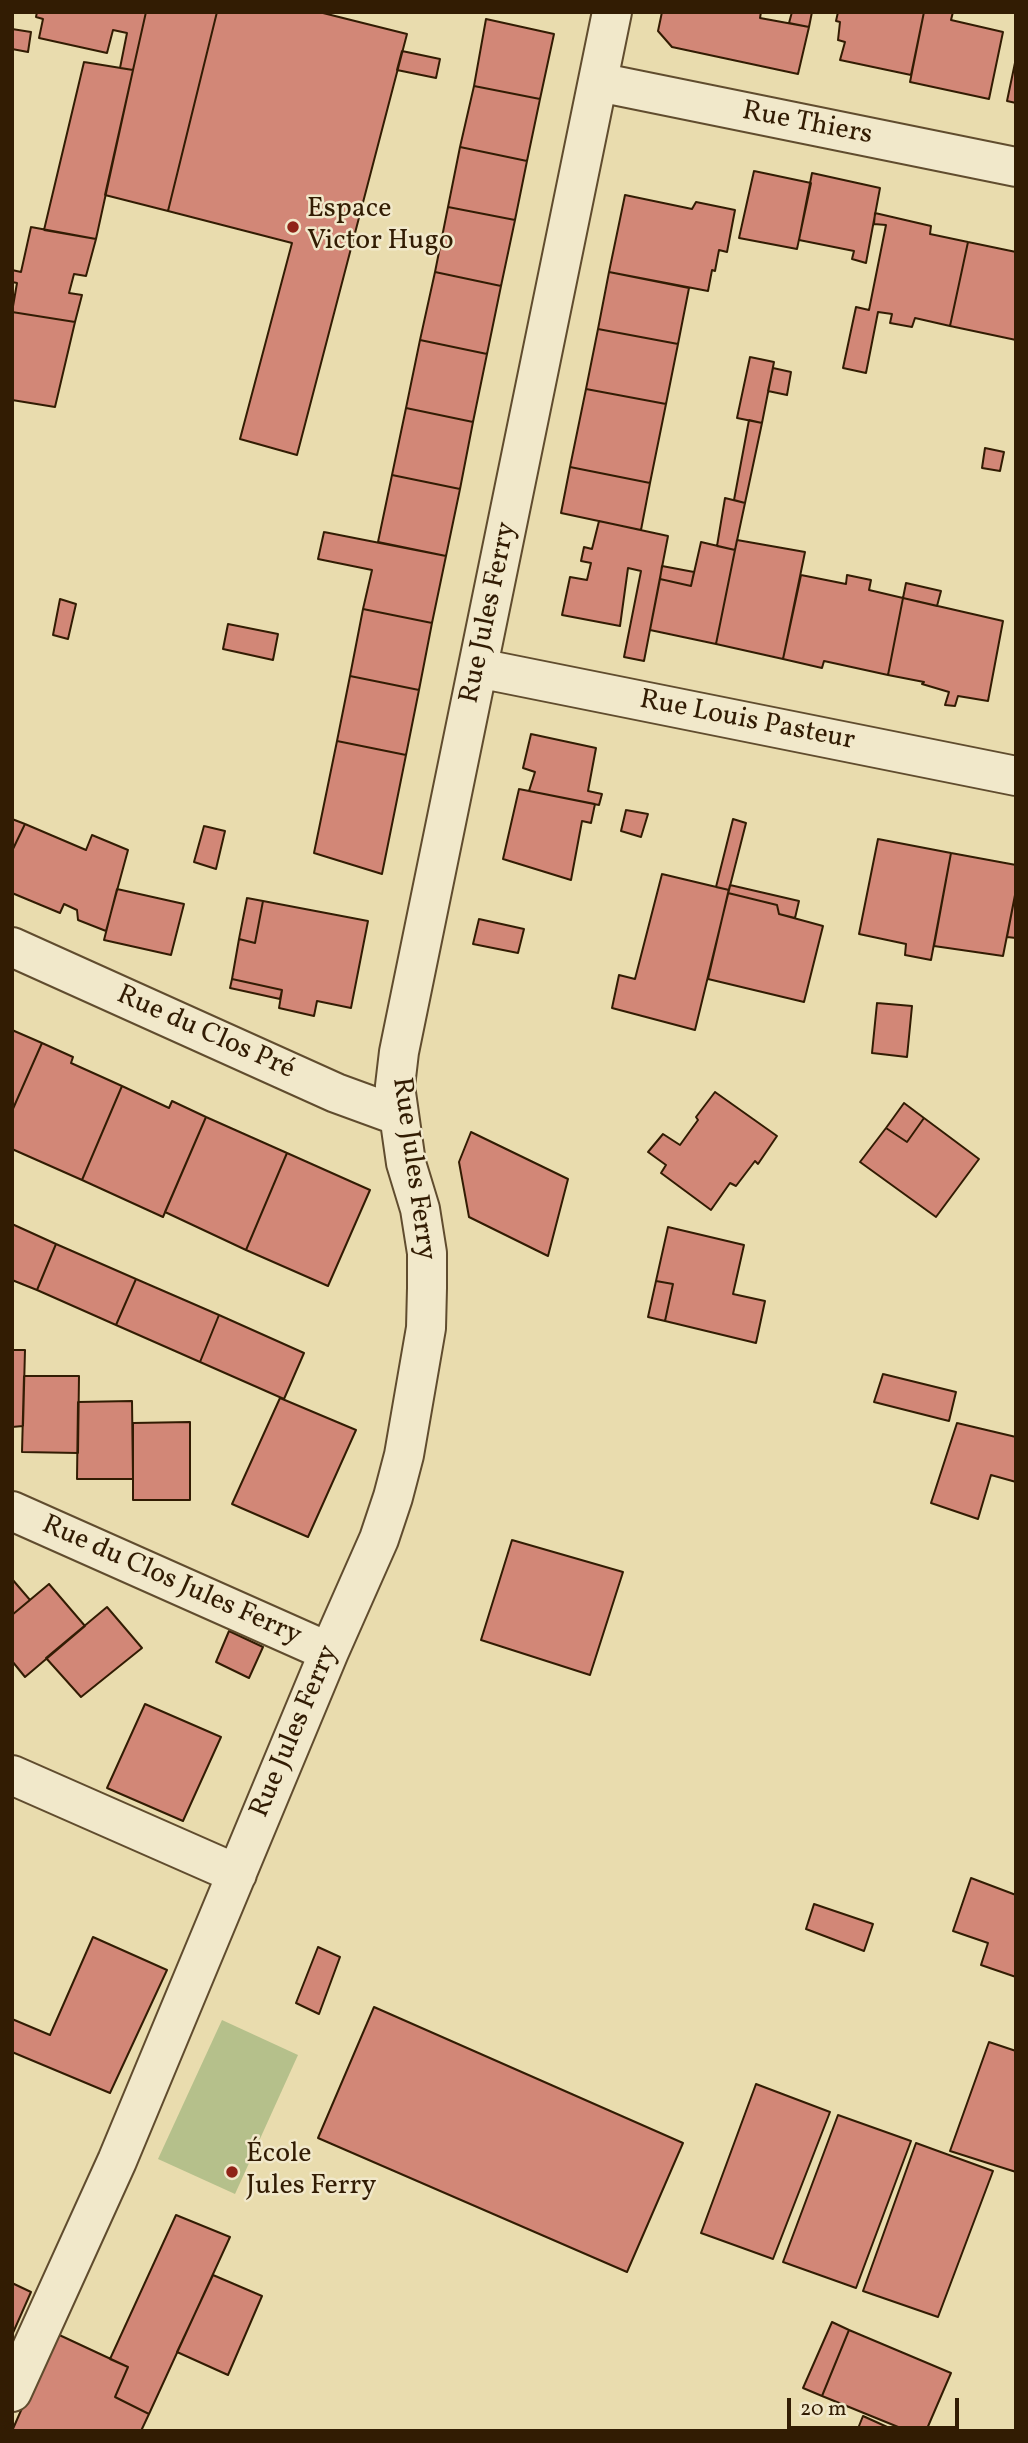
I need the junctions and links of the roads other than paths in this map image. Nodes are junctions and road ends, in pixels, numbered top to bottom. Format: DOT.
graph roads {
  1 [pos="612,12"];
  2 [pos="598,82"];
  3 [pos="1016,167"];
  4 [pos="478,668"];
  5 [pos="1016,776"];
  6 [pos="12,947"];
  7 [pos="399,1116"];
  8 [pos="12,1511"];
  9 [pos="329,1652"];
  10 [pos="12,1775"];
  11 [pos="237,1874"];
  12 [pos="12,2392"];
  1 -- 2 [label="street, Rue Jules Ferry"];
  2 -- 3 [label="street, Rue Thiers"];
  2 -- 4 [label="street, Rue Jules Ferry"];
  4 -- 5 [label="street, Rue Louis Pasteur"];
  4 -- 7 [label="street, Rue Jules Ferry"];
  6 -- 7 [label="street, Rue du Clos Pré"];
  7 -- 9 [label="street, Rue Jules Ferry"];
  8 -- 9 [label="street, Rue du Clos Jules Ferry"];
  9 -- 11 [label="street, Rue Jules Ferry"];
  10 -- 11 [label="street"];
  11 -- 12 [label="street, Rue Jules Ferry"];
}
